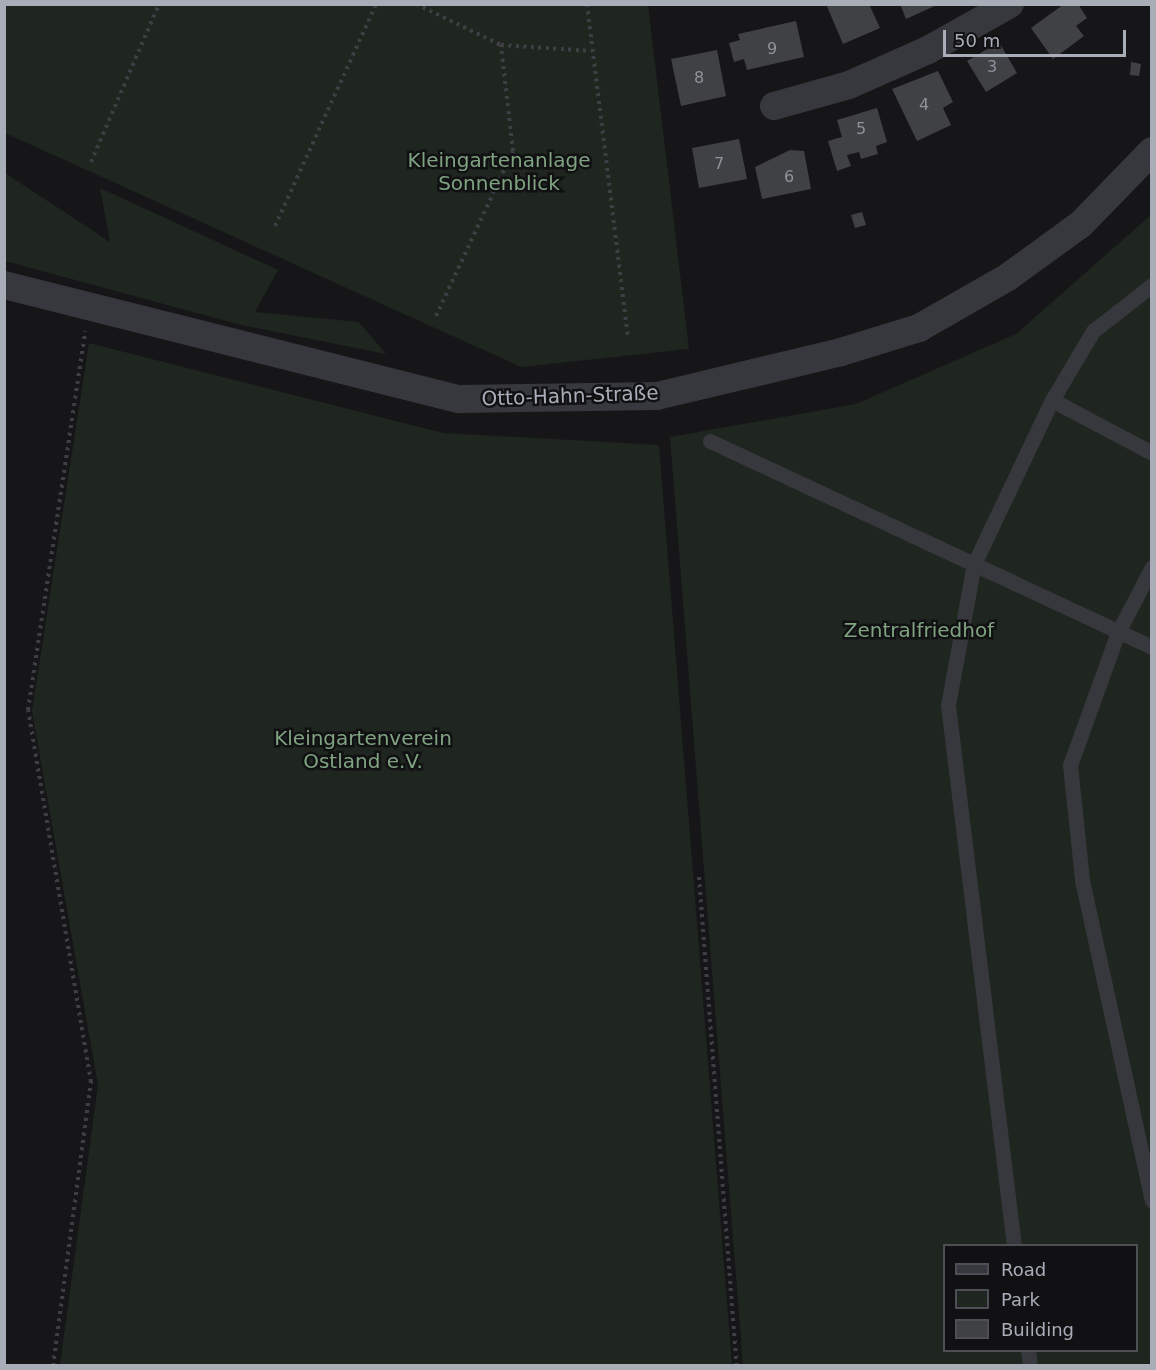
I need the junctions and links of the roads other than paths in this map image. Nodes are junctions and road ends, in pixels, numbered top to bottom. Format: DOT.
graph roads {
  1 [pos="1010,4"];
  2 [pos="774,105"];
  3 [pos="1152,151"];
  4 [pos="4,285"];
  5 [pos="1152,285"];
  6 [pos="1052,400"];
  7 [pos="710,441"];
  8 [pos="1152,453"];
  9 [pos="974,564"];
  10 [pos="1152,567"];
  11 [pos="1118,632"];
  12 [pos="1152,647"];
  13 [pos="1152,1200"];
  14 [pos="1014,1244"];
  1 -- 2 [label="street"];
  3 -- 4 [label="street, Otto-Hahn-Straße"];
  5 -- 6 [label="lane"];
  6 -- 8 [label="lane"];
  6 -- 9 [label="lane"];
  7 -- 9 [label="lane"];
  9 -- 11 [label="lane"];
  9 -- 14 [label="lane"];
  10 -- 11 [label="lane"];
  11 -- 12 [label="lane"];
  11 -- 13 [label="lane"];
}
